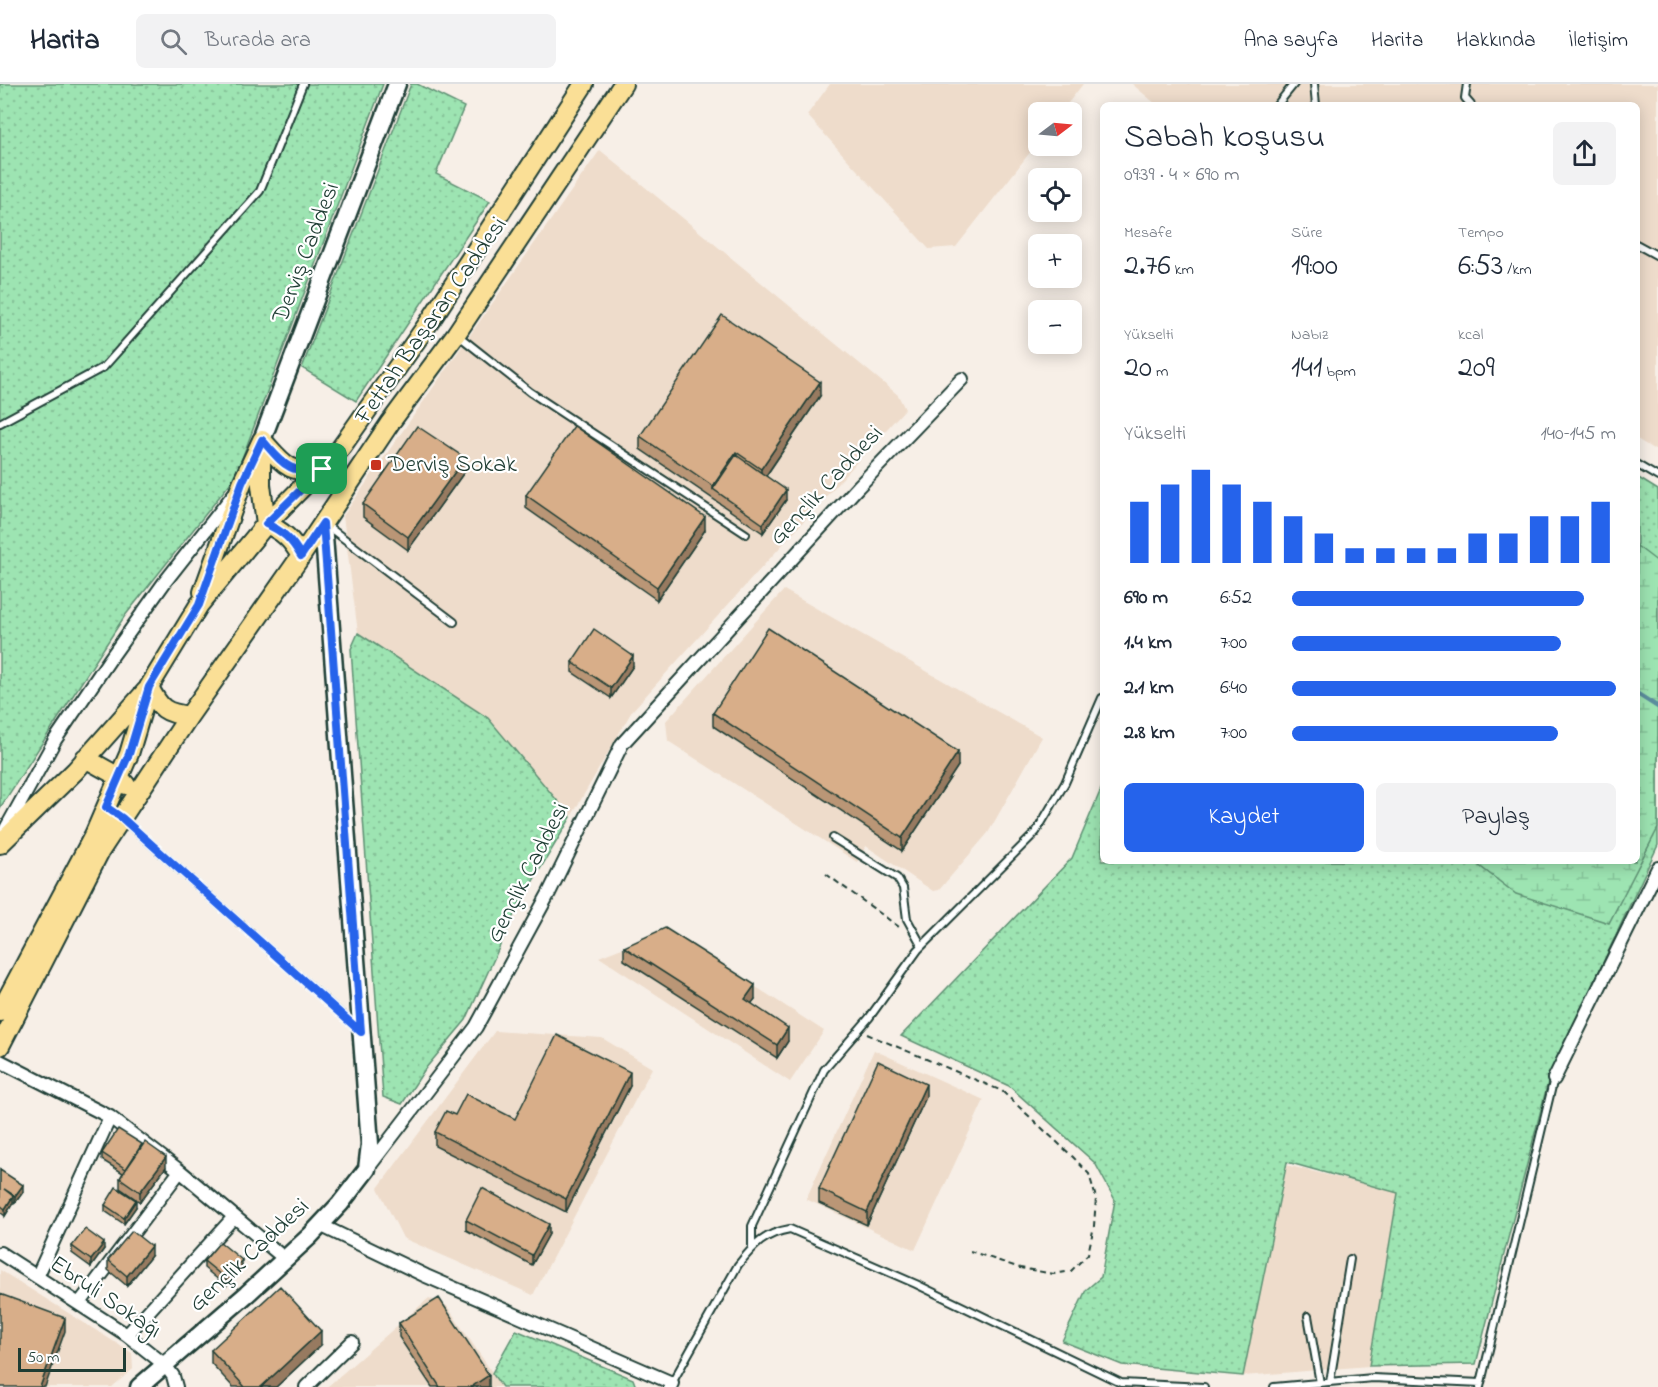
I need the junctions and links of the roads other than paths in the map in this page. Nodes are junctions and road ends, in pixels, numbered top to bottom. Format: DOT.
graph roads {
  1 [pos="303,84"];
  2 [pos="397,84"];
  3 [pos="584,84"];
  4 [pos="623,84"];
  5 [pos="1294,84"];
  6 [pos="1314,84"];
  7 [pos="1467,84"];
  8 [pos="1279,102"];
  9 [pos="1316,102"];
  10 [pos="1468,102"];
  11 [pos="1640,246"];
  12 [pos="1658,256"];
  13 [pos="456,334"];
  14 [pos="962,379"];
  15 [pos="0,423"];
  16 [pos="262,440"];
  17 [pos="1640,466"];
  18 [pos="322,469"];
  19 [pos="1658,477"];
  20 [pos="242,483"];
  21 [pos="323,523"];
  22 [pos="266,524"];
  23 [pos="746,534"];
  24 [pos="301,556"];
  25 [pos="199,605"];
  26 [pos="454,622"];
  27 [pos="149,687"];
  28 [pos="1100,703"];
  29 [pos="189,716"];
  30 [pos="85,758"];
  31 [pos="119,777"];
  32 [pos="137,795"];
  33 [pos="106,807"];
  34 [pos="122,818"];
  35 [pos="833,838"];
  36 [pos="0,839"];
  37 [pos="0,844"];
  38 [pos="1658,868"];
  39 [pos="1658,874"];
  40 [pos="922,946"];
  41 [pos="0,1012"];
  42 [pos="361,1032"];
  43 [pos="0,1046"];
  44 [pos="0,1061"];
  45 [pos="1554,1079"];
  46 [pos="110,1117"];
  47 [pos="367,1169"];
  48 [pos="180,1171"];
  49 [pos="233,1218"];
  50 [pos="320,1225"];
  51 [pos="752,1247"];
  52 [pos="0,1252"];
  53 [pos="285,1259"];
  54 [pos="1350,1259"];
  55 [pos="37,1277"];
  56 [pos="79,1304"];
  57 [pos="1308,1316"];
  58 [pos="127,1335"];
  59 [pos="352,1342"];
  60 [pos="165,1365"];
  61 [pos="1330,1382"];
  62 [pos="1320,1383"];
  63 [pos="671,1385"];
  64 [pos="1480,1385"];
  65 [pos="139,1387"];
  66 [pos="176,1387"];
  67 [pos="306,1387"];
  68 [pos="1204,1387"];
  69 [pos="1274,1387"];
  1 -- 15 [label="lane"];
  2 -- 16 [label="street, Derviş Caddesi"];
  3 -- 18 [label="main road, Fettah Başaran Caddesi"];
  4 -- 13 [label="main road, Fettah Başaran Caddesi"];
  5 -- 8 [label="lane"];
  6 -- 9 [label="lane"];
  7 -- 10 [label="lane"];
  11 -- 12 [label="lane"];
  13 -- 21 [label="main road, Fettah Başaran Caddesi"];
  13 -- 23 [label="lane"];
  14 -- 47 [label="street, Gençlik Caddesi"];
  16 -- 18 [label="main road"];
  16 -- 20 [label="main road"];
  16 -- 22 [label="main road"];
  17 -- 19 [label="lane"];
  18 -- 22 [label="main road, Fettah Başaran Caddesi"];
  20 -- 25 [label="main road"];
  20 -- 36 [label="street"];
  21 -- 24 [label="main road, Fettah Başaran Caddesi"];
  21 -- 26 [label="lane"];
  21 -- 42 [label="street"];
  22 -- 24 [label="main road"];
  22 -- 25 [label="main road, Fettah Başaran Caddesi"];
  24 -- 29 [label="main road, Fettah Başaran Caddesi"];
  25 -- 27 [label="main road, Fettah Başaran Caddesi"];
  27 -- 29 [label="main road"];
  27 -- 30 [label="main road"];
  27 -- 31 [label="main road, Fettah Başaran Caddesi"];
  28 -- 40 [label="lane"];
  29 -- 32 [label="main road, Fettah Başaran Caddesi"];
  30 -- 31 [label="main road"];
  30 -- 37 [label="main road"];
  31 -- 32 [label="main road"];
  31 -- 33 [label="main road, Fettah Başaran Caddesi"];
  32 -- 34 [label="main road, Fettah Başaran Caddesi"];
  33 -- 34 [label="lane"];
  33 -- 41 [label="main road, Fettah Başaran Caddesi"];
  34 -- 42 [label="lane"];
  34 -- 43 [label="main road, Fettah Başaran Caddesi"];
  35 -- 40 [label="lane"];
  38 -- 45 [label="street"];
  39 -- 45 [label="lane"];
  40 -- 51 [label="lane"];
  42 -- 47 [label="street"];
  44 -- 46 [label="street"];
  45 -- 64 [label="lane"];
  46 -- 48 [label="street"];
  46 -- 55 [label="street"];
  47 -- 50 [label="street, Gençlik Caddesi"];
  48 -- 49 [label="street"];
  48 -- 56 [label="street"];
  49 -- 53 [label="street"];
  49 -- 58 [label="street"];
  50 -- 53 [label="street, Gençlik Caddesi"];
  50 -- 63 [label="street"];
  51 -- 63 [label="lane"];
  51 -- 68 [label="lane"];
  52 -- 55 [label="street, Ebruli Sokağı"];
  53 -- 60 [label="street, Gençlik Caddesi"];
  54 -- 61 [label="lane"];
  55 -- 56 [label="street, Ebruli Sokağı"];
  56 -- 58 [label="street, Ebruli Sokağı"];
  57 -- 62 [label="lane"];
  58 -- 60 [label="street, Ebruli Sokağı"];
  59 -- 67 [label="street"];
  60 -- 65 [label="street, Gençlik Caddesi"];
  60 -- 66 [label="street, Ebruli Sokağı"];
  61 -- 62 [label="lane"];
  61 -- 64 [label="lane"];
  62 -- 69 [label="lane"];
}
